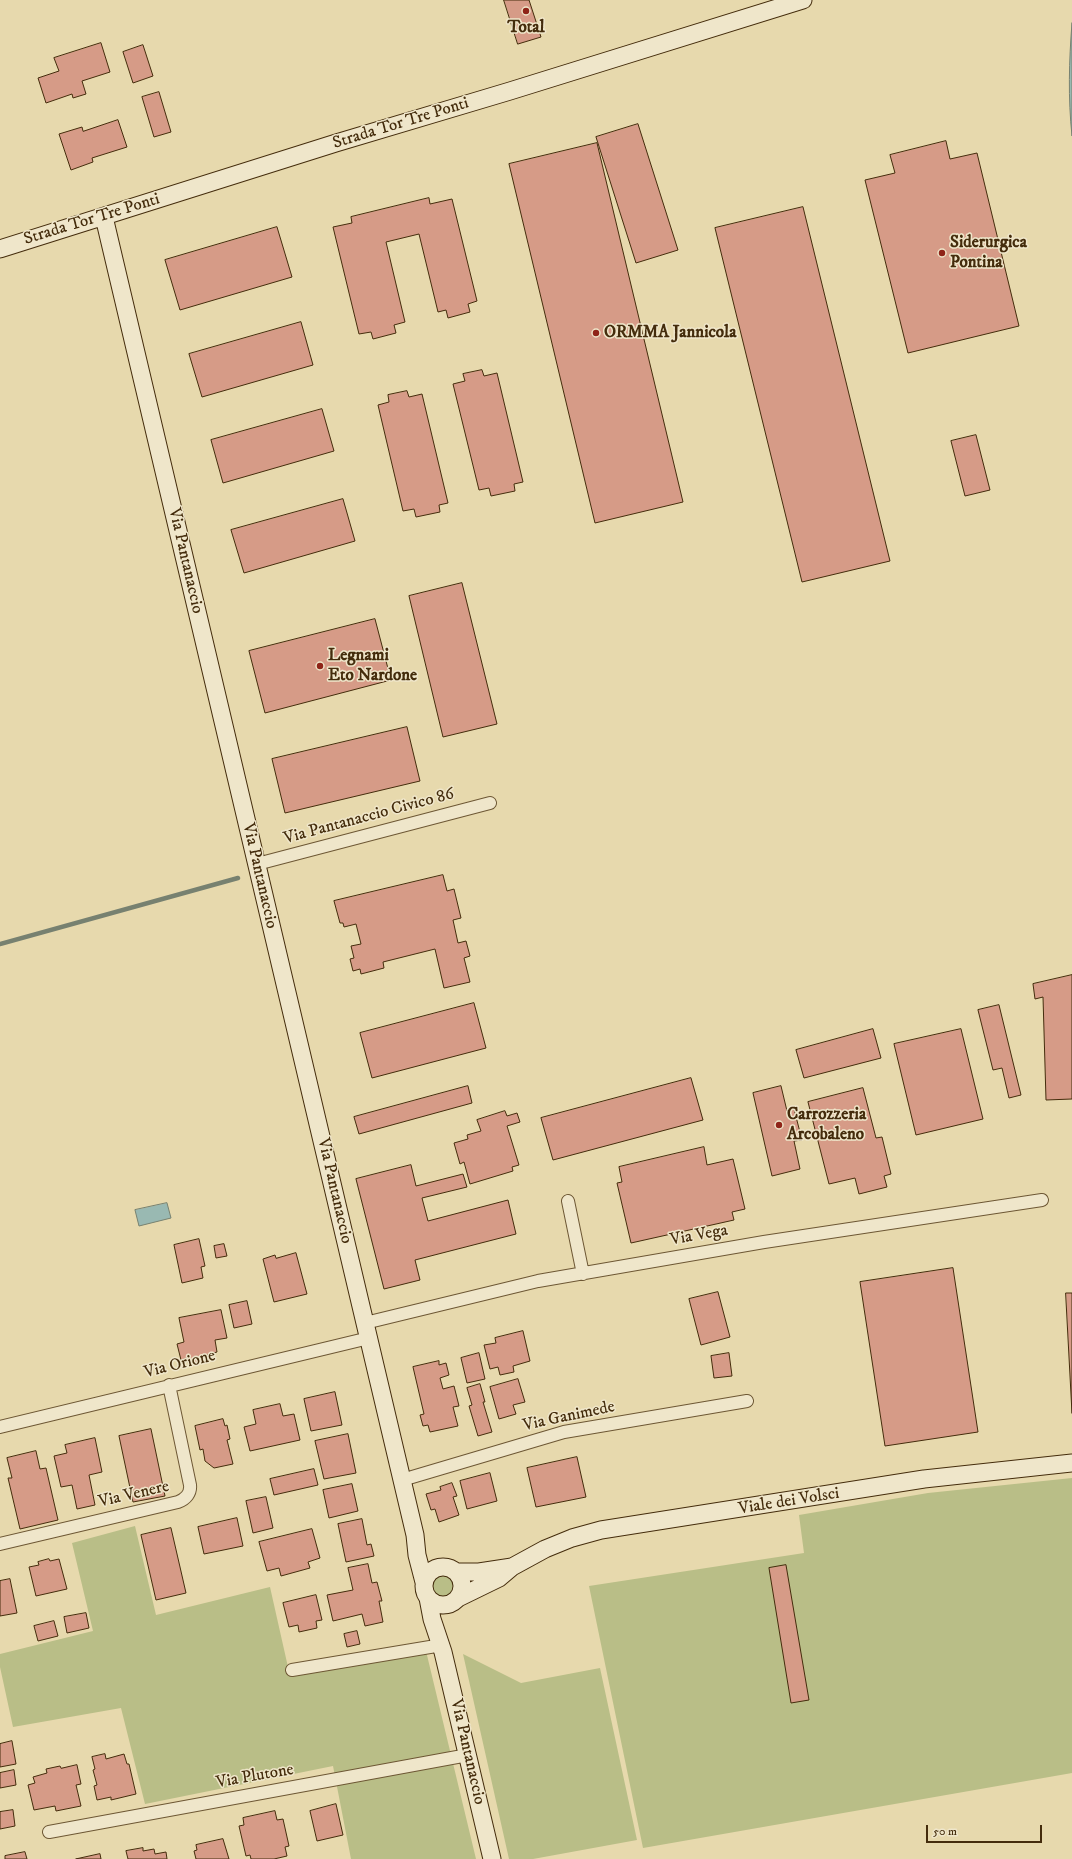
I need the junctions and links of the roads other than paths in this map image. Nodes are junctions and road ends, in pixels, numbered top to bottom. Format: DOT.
graph roads {
  1 [pos="803,0"];
  2 [pos="104,217"];
  3 [pos="0,249"];
  4 [pos="490,803"];
  5 [pos="257,864"];
  6 [pos="1042,1200"];
  7 [pos="568,1201"];
  8 [pos="583,1274"];
  9 [pos="367,1330"];
  10 [pos="169,1385"];
  11 [pos="747,1402"];
  12 [pos="0,1427"];
  13 [pos="1072,1463"];
  14 [pos="402,1480"];
  15 [pos="415,1535"];
  16 [pos="0,1544"];
  17 [pos="512,1567"];
  18 [pos="450,1569"];
  19 [pos="426,1590"];
  20 [pos="453,1602"];
  21 [pos="442,1645"];
  22 [pos="292,1670"];
  23 [pos="468,1755"];
  24 [pos="48,1832"];
  25 [pos="492,1859"];
  1 -- 2 [label="street, Strada Tor Tre Ponti"];
  2 -- 3 [label="street, Strada Tor Tre Ponti"];
  2 -- 5 [label="street, Via Pantanaccio"];
  4 -- 5 [label="street, Via Pantanaccio Civico 86"];
  5 -- 9 [label="street, Via Pantanaccio"];
  6 -- 8 [label="street, Via Vega"];
  7 -- 8 [label="street"];
  8 -- 9 [label="street, Via Vega"];
  9 -- 10 [label="street, Via Orione"];
  9 -- 14 [label="street, Via Pantanaccio"];
  10 -- 12 [label="street, Via Orione"];
  10 -- 16 [label="street, Via Venere"];
  11 -- 14 [label="street, Via Ganimede"];
  13 -- 17 [label="street, Viale dei Volsci"];
  14 -- 15 [label="street, Via Pantanaccio"];
  15 -- 18 [label="street, Via Pantanaccio"];
  15 -- 19 [label="street, Via Pantanaccio"];
  17 -- 18 [label="street, Viale dei Volsci"];
  17 -- 20 [label="street, Viale dei Volsci"];
  18 -- 19 [label="street"];
  18 -- 20 [label="street"];
  19 -- 20 [label="street"];
  19 -- 21 [label="street, Via Pantanaccio"];
  20 -- 21 [label="street, Via Pantanaccio"];
  21 -- 22 [label="street"];
  21 -- 23 [label="street, Via Pantanaccio"];
  23 -- 24 [label="street, Via Plutone"];
  23 -- 25 [label="street, Via Pantanaccio"];
}
